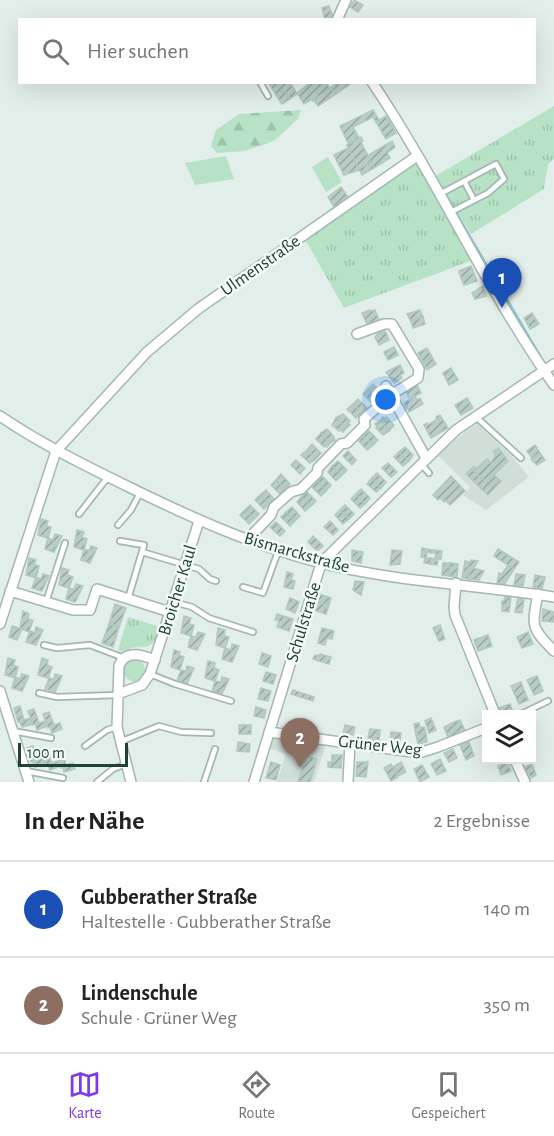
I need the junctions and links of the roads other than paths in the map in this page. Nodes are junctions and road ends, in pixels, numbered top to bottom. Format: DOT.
graph roads {
  1 [pos="346,0"];
  2 [pos="338,18"];
  3 [pos="261,84"];
  4 [pos="373,84"];
  5 [pos="268,96"];
  6 [pos="417,156"];
  7 [pos="464,182"];
  8 [pos="440,194"];
  9 [pos="474,200"];
  10 [pos="451,212"];
  11 [pos="357,334"];
  12 [pos="554,364"];
  13 [pos="544,370"];
  14 [pos="554,385"];
  15 [pos="386,386"];
  16 [pos="391,395"];
  17 [pos="0,416"];
  18 [pos="476,416"];
  19 [pos="56,451"];
  20 [pos="521,458"];
  21 [pos="424,461"];
  22 [pos="429,473"];
  23 [pos="108,477"];
  24 [pos="140,493"];
  25 [pos="79,514"];
  26 [pos="199,521"];
  27 [pos="118,525"];
  28 [pos="248,539"];
  29 [pos="120,541"];
  30 [pos="65,543"];
  31 [pos="279,549"];
  32 [pos="142,552"];
  33 [pos="322,563"];
  34 [pos="185,565"];
  35 [pos="216,581"];
  36 [pos="456,584"];
  37 [pos="243,587"];
  38 [pos="10,591"];
  39 [pos="538,594"];
  40 [pos="554,597"];
  41 [pos="128,599"];
  42 [pos="46,602"];
  43 [pos="172,607"];
  44 [pos="0,624"];
  45 [pos="253,632"];
  46 [pos="44,645"];
  47 [pos="554,651"];
  48 [pos="124,658"];
  49 [pos="155,660"];
  50 [pos="150,674"];
  51 [pos="0,691"];
  52 [pos="39,693"];
  53 [pos="118,694"];
  54 [pos="231,701"];
  55 [pos="548,701"];
  56 [pos="493,710"];
  57 [pos="529,710"];
  58 [pos="117,727"];
  59 [pos="482,730"];
  60 [pos="13,731"];
  61 [pos="269,732"];
  62 [pos="211,733"];
  63 [pos="51,738"];
  64 [pos="120,742"];
  65 [pos="350,743"];
  66 [pos="85,746"];
  67 [pos="215,749"];
  68 [pos="126,764"];
  69 [pos="517,764"];
  70 [pos="26,771"];
  71 [pos="63,778"];
  72 [pos="29,782"];
  73 [pos="97,782"];
  74 [pos="131,782"];
  75 [pos="204,782"];
  76 [pos="254,782"];
  77 [pos="348,782"];
  78 [pos="525,782"];
  1 -- 2 [label="street"];
  3 -- 5 [label="lane"];
  4 -- 6 [label="street"];
  6 -- 8 [label="street"];
  6 -- 19 [label="street, Ulmenstraße"];
  7 -- 8 [label="lane"];
  7 -- 9 [label="lane"];
  7 -- 9 [label="lane"];
  8 -- 10 [label="street"];
  9 -- 10 [label="lane"];
  10 -- 13 [label="street"];
  11 -- 16 [label="street"];
  12 -- 13 [label="street, Schulstraße"];
  13 -- 14 [label="street"];
  13 -- 18 [label="street, Schulstraße"];
  15 -- 16 [label="street"];
  16 -- 21 [label="street"];
  16 -- 28 [label="street"];
  17 -- 19 [label="street, Bismarckstraße"];
  18 -- 20 [label="lane"];
  18 -- 21 [label="street, Schulstraße"];
  19 -- 23 [label="street, Bismarckstraße"];
  19 -- 38 [label="street"];
  21 -- 22 [label="lane"];
  21 -- 33 [label="street, Schulstraße"];
  23 -- 24 [label="street, Bismarckstraße"];
  23 -- 25 [label="lane"];
  24 -- 26 [label="street, Bismarckstraße"];
  24 -- 27 [label="lane"];
  26 -- 28 [label="street, Bismarckstraße"];
  26 -- 34 [label="street, Broicher Kaul"];
  28 -- 31 [label="street, Bismarckstraße"];
  29 -- 32 [label="lane"];
  30 -- 42 [label="lane"];
  31 -- 33 [label="street, Bismarckstraße"];
  31 -- 37 [label="lane"];
  32 -- 34 [label="lane"];
  32 -- 41 [label="lane"];
  33 -- 36 [label="street, Bismarckstraße"];
  33 -- 61 [label="street, Schulstraße"];
  34 -- 35 [label="lane"];
  34 -- 43 [label="street, Broicher Kaul"];
  36 -- 39 [label="street, Bismarckstraße"];
  36 -- 56 [label="street"];
  38 -- 42 [label="street"];
  38 -- 44 [label="street"];
  39 -- 40 [label="street, Bismarckstraße"];
  39 -- 47 [label="street"];
  41 -- 42 [label="street"];
  41 -- 43 [label="street"];
  43 -- 45 [label="lane"];
  43 -- 49 [label="street, Broicher Kaul"];
  46 -- 48 [label="lane"];
  48 -- 49 [label="street, Broicher Kaul"];
  48 -- 53 [label="street"];
  49 -- 50 [label="street, Broicher Kaul"];
  50 -- 53 [label="street"];
  50 -- 54 [label="lane"];
  51 -- 60 [label="street"];
  52 -- 53 [label="lane"];
  53 -- 58 [label="street"];
  55 -- 57 [label="lane"];
  58 -- 64 [label="street"];
  58 -- 66 [label="lane"];
  59 -- 65 [label="street, Grüner Weg"];
  60 -- 63 [label="lane"];
  60 -- 70 [label="street"];
  61 -- 65 [label="street, Grüner Weg"];
  61 -- 76 [label="street, Schulstraße"];
  62 -- 64 [label="lane"];
  64 -- 68 [label="street"];
  65 -- 77 [label="street"];
  67 -- 75 [label="lane"];
  68 -- 73 [label="lane"];
  68 -- 74 [label="street"];
  69 -- 78 [label="street"];
  70 -- 71 [label="lane"];
  70 -- 72 [label="street"];
}
